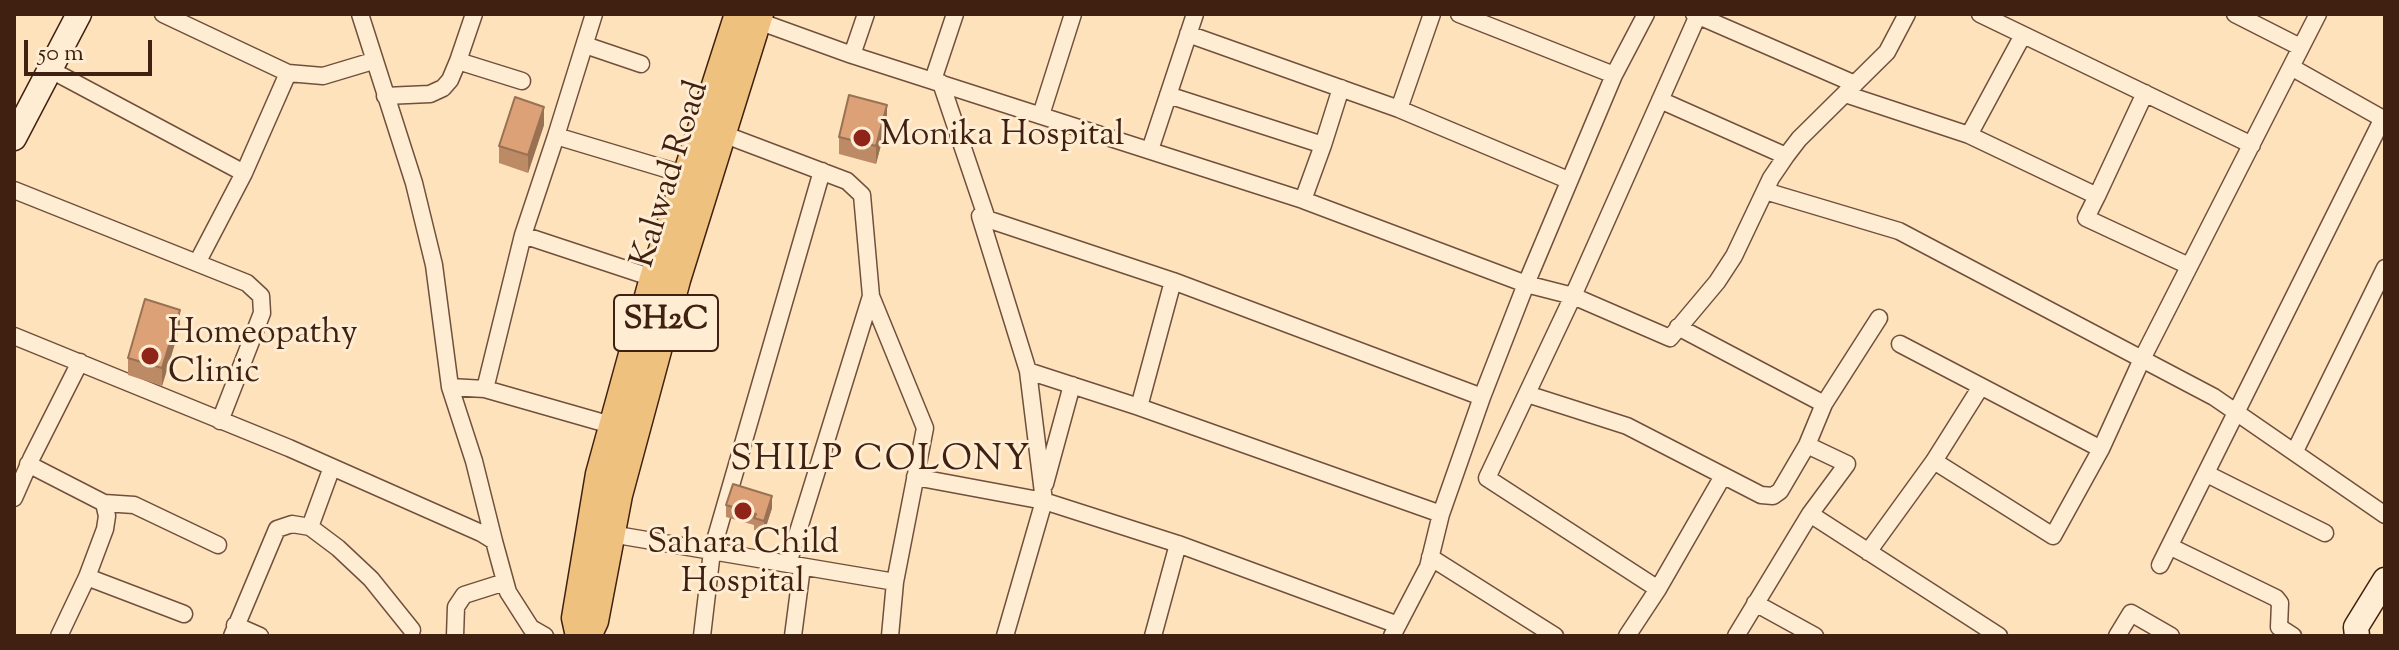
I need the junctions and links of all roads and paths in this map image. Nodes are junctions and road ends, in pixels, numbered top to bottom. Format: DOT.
graph roads {
  1 [pos="163,14"];
  2 [pos="360,14"];
  3 [pos="474,14"];
  4 [pos="594,14"];
  5 [pos="866,14"];
  6 [pos="955,14"];
  7 [pos="1073,14"];
  8 [pos="1195,14"];
  9 [pos="1432,14"];
  10 [pos="1459,14"];
  11 [pos="1646,14"];
  12 [pos="1907,14"];
  13 [pos="1980,14"];
  14 [pos="2235,14"];
  15 [pos="2318,14"];
  16 [pos="1696,15"];
  17 [pos="74,16"];
  18 [pos="752,16"];
  19 [pos="1188,34"];
  20 [pos="2023,35"];
  21 [pos="585,45"];
  22 [pos="2300,47"];
  23 [pos="852,55"];
  24 [pos="373,61"];
  25 [pos="458,61"];
  26 [pos="641,64"];
  27 [pos="2291,67"];
  28 [pos="49,69"];
  29 [pos="288,73"];
  30 [pos="1614,75"];
  31 [pos="522,81"];
  32 [pos="937,82"];
  33 [pos="1341,88"];
  34 [pos="1850,89"];
  35 [pos="2145,93"];
  36 [pos="1168,95"];
  37 [pos="385,96"];
  38 [pos="1660,100"];
  39 [pos="1399,109"];
  40 [pos="1041,115"];
  41 [pos="2384,119"];
  42 [pos="17,126"];
  43 [pos="723,134"];
  44 [pos="1969,135"];
  45 [pos="556,136"];
  46 [pos="1323,145"];
  47 [pos="2252,145"];
  48 [pos="1150,150"];
  49 [pos="1786,156"];
  50 [pos="822,171"];
  51 [pos="244,173"];
  52 [pos="686,175"];
  53 [pos="1568,180"];
  54 [pos="14,190"];
  55 [pos="1765,191"];
  56 [pos="2097,196"];
  57 [pos="1303,200"];
  58 [pos="987,219"];
  59 [pos="523,235"];
  60 [pos="197,263"];
  61 [pos="2189,266"];
  62 [pos="2385,268"];
  63 [pos="653,278"];
  64 [pos="1173,281"];
  65 [pos="1526,284"];
  66 [pos="871,296"];
  67 [pos="1573,296"];
  68 [pos="1879,318"];
  69 [pos="1678,327"];
  70 [pos="14,336"];
  71 [pos="1900,344"];
  72 [pos="2142,359"];
  73 [pos="80,362"];
  74 [pos="1028,371"];
  75 [pos="1072,385"];
  76 [pos="450,387"];
  77 [pos="1980,388"];
  78 [pos="485,389"];
  79 [pos="1527,394"];
  80 [pos="1482,397"];
  81 [pos="1824,404"];
  82 [pos="1139,407"];
  83 [pos="2237,414"];
  84 [pos="220,421"];
  85 [pos="611,425"];
  86 [pos="1807,445"];
  87 [pos="2101,449"];
  88 [pos="2295,451"];
  89 [pos="1934,461"];
  90 [pos="28,464"];
  91 [pos="332,467"];
  92 [pos="2207,474"];
  93 [pos="1723,476"];
  94 [pos="915,477"];
  95 [pos="1043,496"];
  96 [pos="14,498"];
  97 [pos="104,503"];
  98 [pos="1441,514"];
  99 [pos="1810,514"];
  100 [pos="2385,515"];
  101 [pos="310,527"];
  102 [pos="2325,533"];
  103 [pos="611,534"];
  104 [pos="494,541"];
  105 [pos="1178,544"];
  106 [pos="218,545"];
  107 [pos="2171,547"];
  108 [pos="712,551"];
  109 [pos="1868,552"];
  110 [pos="1430,557"];
  111 [pos="795,565"];
  112 [pos="2160,565"];
  113 [pos="87,577"];
  114 [pos="2385,580"];
  115 [pos="505,582"];
  116 [pos="895,582"];
  117 [pos="1658,589"];
  118 [pos="1755,603"];
  119 [pos="184,614"];
  120 [pos="412,630"];
  121 [pos="233,631"];
  122 [pos="1395,633"];
  123 [pos="59,636"];
  124 [pos="260,636"];
  125 [pos="455,636"];
  126 [pos="545,636"];
  127 [pos="579,636"];
  128 [pos="588,636"];
  129 [pos="702,636"];
  130 [pos="793,636"];
  131 [pos="890,636"];
  132 [pos="1005,636"];
  133 [pos="1153,636"];
  134 [pos="1555,636"];
  135 [pos="1627,636"];
  136 [pos="1736,636"];
  137 [pos="1815,636"];
  138 [pos="1999,636"];
  139 [pos="2117,636"];
  140 [pos="2171,636"];
  141 [pos="2293,636"];
  142 [pos="2357,636"];
  1 -- 29 [label="street"];
  2 -- 24 [label="street"];
  3 -- 25 [label="street"];
  4 -- 21 [label="street"];
  5 -- 23 [label="street"];
  6 -- 32 [label="street"];
  7 -- 40 [label="street"];
  8 -- 19 [label="street"];
  9 -- 39 [label="street"];
  10 -- 30 [label="street"];
  11 -- 30 [label="street"];
  12 -- 34 [label="street"];
  13 -- 20 [label="street"];
  14 -- 22 [label="street"];
  15 -- 22 [label="street"];
  16 -- 34 [label="street"];
  16 -- 38 [label="street"];
  17 -- 28 [label="street"];
  18 -- 23 [label="street"];
  18 -- 43 [label="main road, Kalwad Road / SH2C"];
  18 -- 52 [label="main road, Kalwad Road / SH2C"];
  19 -- 33 [label="street"];
  19 -- 36 [label="street"];
  20 -- 35 [label="street"];
  20 -- 44 [label="street"];
  21 -- 26 [label="street"];
  21 -- 45 [label="street"];
  22 -- 27 [label="street"];
  23 -- 32 [label="street"];
  24 -- 29 [label="street"];
  24 -- 37 [label="street"];
  25 -- 31 [label="street"];
  25 -- 37 [label="street"];
  27 -- 41 [label="street"];
  27 -- 47 [label="street"];
  28 -- 42 [label="street"];
  28 -- 51 [label="street"];
  29 -- 51 [label="street"];
  30 -- 53 [label="street"];
  32 -- 40 [label="street"];
  32 -- 58 [label="street"];
  33 -- 39 [label="street"];
  33 -- 46 [label="street"];
  34 -- 44 [label="street"];
  34 -- 49 [label="street"];
  35 -- 47 [label="street"];
  35 -- 56 [label="street"];
  36 -- 46 [label="street"];
  36 -- 48 [label="street"];
  37 -- 76 [label="street"];
  38 -- 49 [label="street"];
  38 -- 67 [label="street"];
  39 -- 53 [label="street"];
  40 -- 48 [label="street"];
  41 -- 83 [label="street"];
  43 -- 50 [label="street"];
  43 -- 103 [label="main road, Kalwad Road / SH2C"];
  44 -- 56 [label="street"];
  45 -- 52 [label="street"];
  45 -- 59 [label="street"];
  46 -- 57 [label="street"];
  47 -- 61 [label="street"];
  48 -- 57 [label="street"];
  49 -- 55 [label="street"];
  50 -- 66 [label="street"];
  50 -- 108 [label="street"];
  51 -- 60 [label="street"];
  52 -- 63 [label="main road, Kalwad Road / SH2C"];
  53 -- 65 [label="street"];
  54 -- 60 [label="street"];
  55 -- 69 [label="street"];
  55 -- 72 [label="street"];
  56 -- 61 [label="street"];
  57 -- 65 [label="street"];
  58 -- 64 [label="street"];
  58 -- 74 [label="street"];
  59 -- 63 [label="street"];
  59 -- 78 [label="street"];
  60 -- 84 [label="street"];
  61 -- 72 [label="street"];
  62 -- 88 [label="street"];
  63 -- 85 [label="main road, Kalwad Road / SH2C"];
  64 -- 80 [label="street"];
  64 -- 82 [label="street"];
  65 -- 67 [label="street"];
  65 -- 80 [label="street"];
  66 -- 94 [label="street"];
  66 -- 111 [label="street"];
  67 -- 69 [label="street"];
  67 -- 79 [label="street"];
  68 -- 81 [label="street"];
  69 -- 81 [label="street"];
  70 -- 73 [label="street"];
  71 -- 77 [label="street"];
  72 -- 83 [label="street"];
  72 -- 87 [label="street"];
  73 -- 84 [label="street"];
  73 -- 90 [label="street"];
  74 -- 75 [label="street"];
  74 -- 95 [label="street"];
  75 -- 82 [label="street"];
  75 -- 95 [label="street"];
  76 -- 78 [label="street"];
  76 -- 104 [label="street"];
  77 -- 87 [label="street"];
  77 -- 89 [label="street"];
  78 -- 85 [label="street"];
  79 -- 93 [label="street"];
  79 -- 117 [label="street"];
  80 -- 98 [label="street"];
  81 -- 86 [label="street"];
  82 -- 98 [label="street"];
  83 -- 88 [label="street"];
  83 -- 92 [label="street"];
  84 -- 91 [label="street"];
  85 -- 127 [label="main road, Kalwad Road / SH2C"];
  86 -- 93 [label="street"];
  86 -- 99 [label="street"];
  87 -- 89 [label="street"];
  88 -- 100 [label="street"];
  89 -- 109 [label="street"];
  90 -- 96 [label="street"];
  90 -- 97 [label="street"];
  91 -- 101 [label="street"];
  91 -- 104 [label="street"];
  92 -- 102 [label="street"];
  92 -- 107 [label="street"];
  93 -- 117 [label="street"];
  94 -- 95 [label="street"];
  94 -- 116 [label="street"];
  95 -- 105 [label="street"];
  95 -- 132 [label="street"];
  97 -- 106 [label="street"];
  97 -- 113 [label="street"];
  98 -- 110 [label="street"];
  99 -- 109 [label="street"];
  99 -- 118 [label="street"];
  101 -- 120 [label="street"];
  101 -- 121 [label="street"];
  103 -- 108 [label="street"];
  103 -- 128 [label="main road, Kalwad Road / SH2C"];
  104 -- 115 [label="street"];
  105 -- 122 [label="street"];
  105 -- 133 [label="street"];
  107 -- 112 [label="street"];
  107 -- 141 [label="street"];
  108 -- 111 [label="street"];
  108 -- 129 [label="street"];
  109 -- 138 [label="street"];
  110 -- 122 [label="street"];
  110 -- 134 [label="street"];
  111 -- 116 [label="street"];
  111 -- 130 [label="street"];
  113 -- 119 [label="street"];
  113 -- 123 [label="street"];
  114 -- 142 [label="street"];
  115 -- 125 [label="street"];
  115 -- 126 [label="street"];
  116 -- 131 [label="street"];
  117 -- 135 [label="street"];
  118 -- 136 [label="street"];
  118 -- 137 [label="street"];
  121 -- 124 [label="street"];
  139 -- 140 [label="street"];
}
